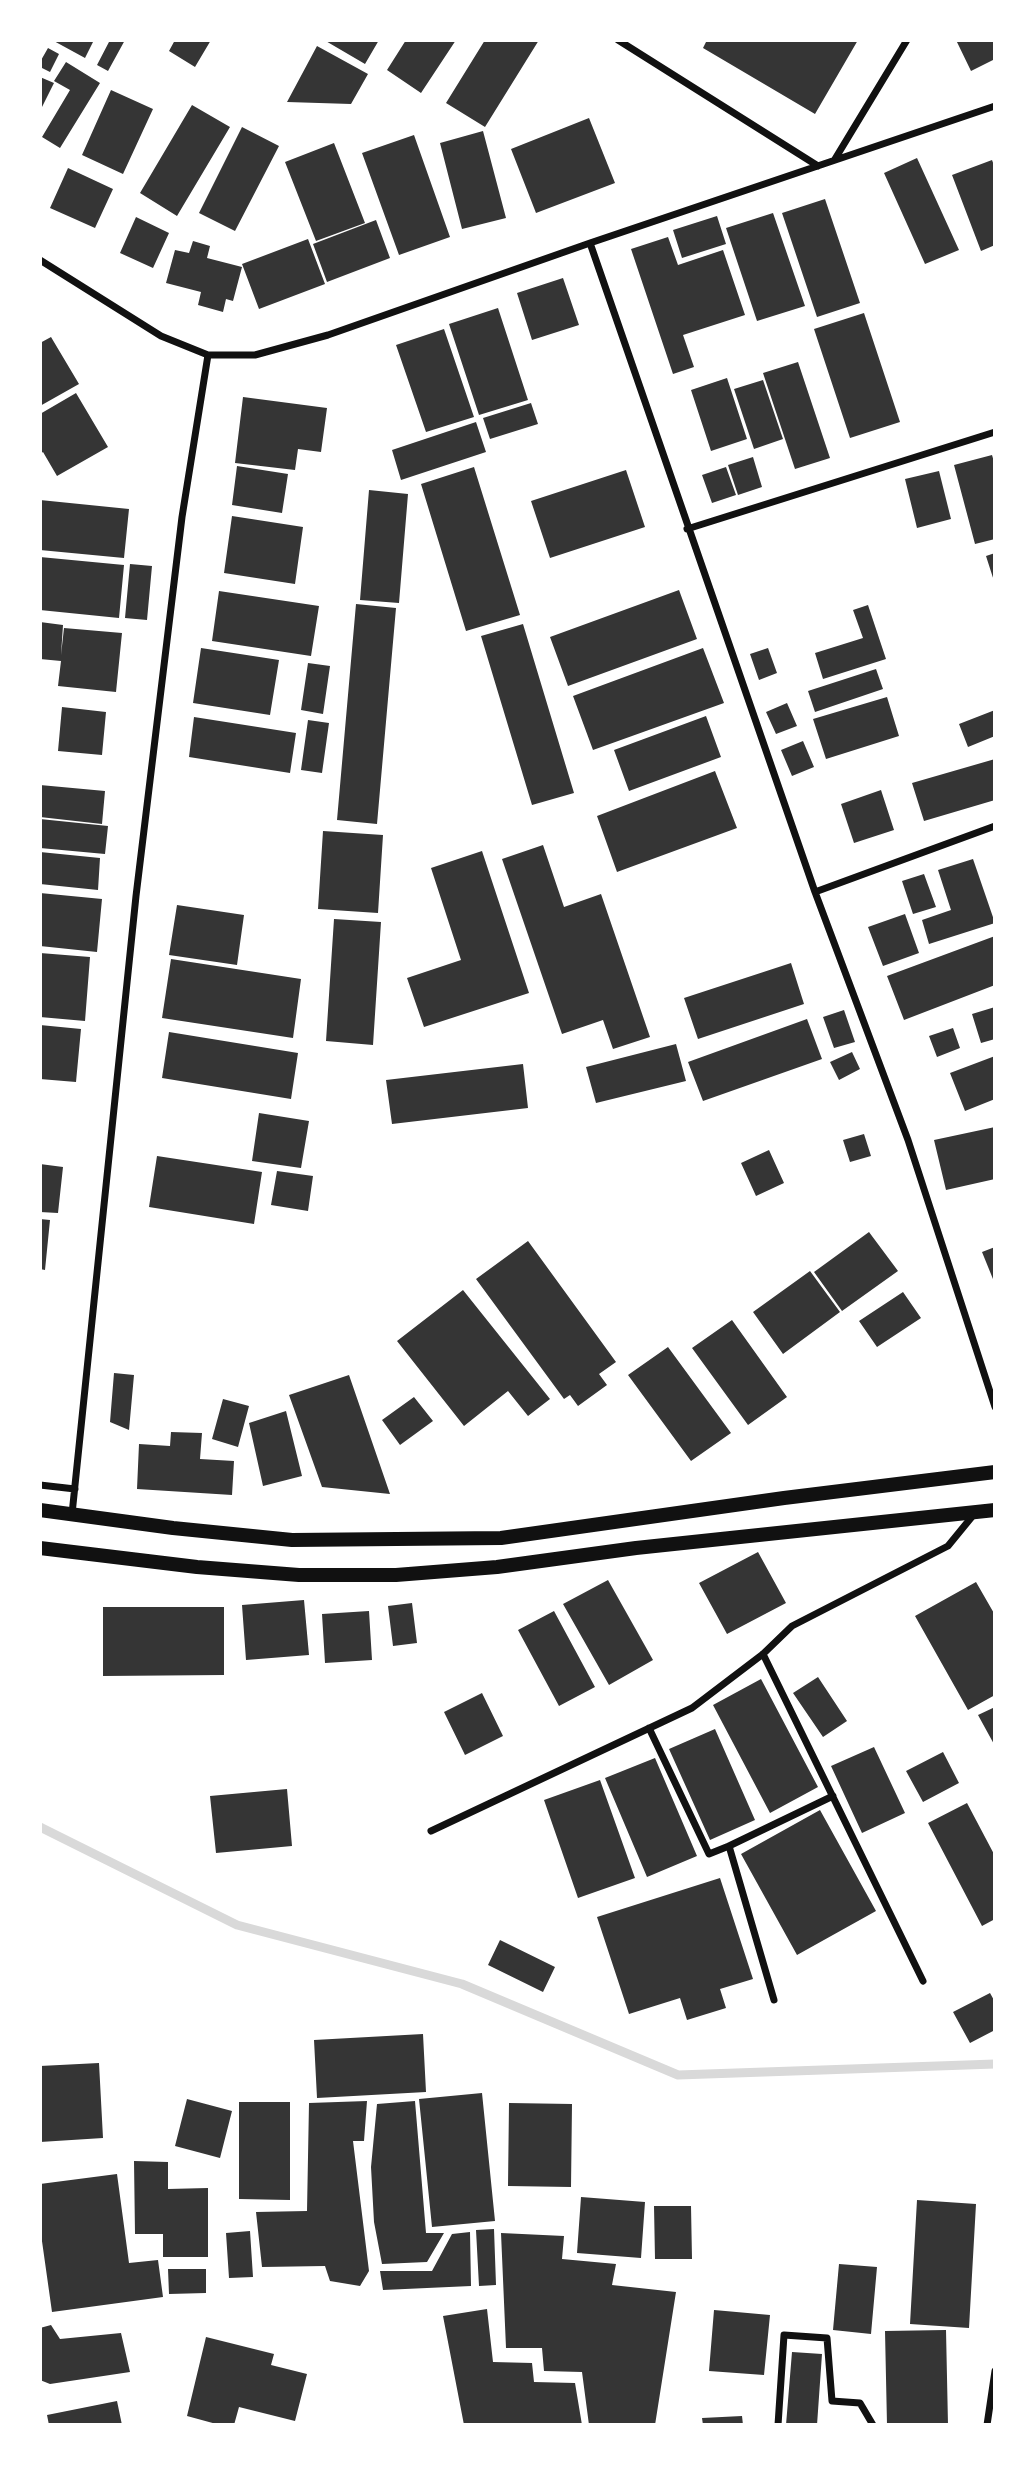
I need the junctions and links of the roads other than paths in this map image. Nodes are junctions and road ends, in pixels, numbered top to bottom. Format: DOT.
graph roads {
  1 [pos="618,40"];
  2 [pos="907,40"];
  3 [pos="995,106"];
  4 [pos="835,160"];
  5 [pos="818,166"];
  6 [pos="590,243"];
  7 [pos="40,260"];
  8 [pos="208,355"];
  9 [pos="995,432"];
  10 [pos="687,529"];
  11 [pos="995,826"];
  12 [pos="815,892"];
  13 [pos="995,1407"];
  14 [pos="995,1472"];
  15 [pos="40,1485"];
  16 [pos="75,1489"];
  17 [pos="40,1510"];
  18 [pos="995,1510"];
  19 [pos="976,1512"];
  20 [pos="72,1514"];
  21 [pos="40,1548"];
  22 [pos="763,1654"];
  23 [pos="649,1728"];
  24 [pos="832,1796"];
  25 [pos="431,1831"];
  26 [pos="729,1846"];
  27 [pos="923,1981"];
  28 [pos="774,2000"];
  29 [pos="995,2371"];
  30 [pos="778,2425"];
  31 [pos="873,2425"];
  32 [pos="987,2425"];
  1 -- 5 [label="street"];
  2 -- 4 [label="street"];
  3 -- 4 [label="street"];
  4 -- 5 [label="street"];
  5 -- 6 [label="street"];
  6 -- 8 [label="street"];
  6 -- 10 [label="street"];
  7 -- 8 [label="street"];
  8 -- 16 [label="street"];
  9 -- 10 [label="street"];
  10 -- 12 [label="street"];
  11 -- 12 [label="street"];
  12 -- 13 [label="street"];
  14 -- 20 [label="main road"];
  15 -- 16 [label="street"];
  16 -- 20 [label="street"];
  17 -- 20 [label="main road"];
  18 -- 19 [label="main road"];
  19 -- 21 [label="main road"];
  19 -- 22 [label="street"];
  22 -- 23 [label="street"];
  22 -- 24 [label="street"];
  23 -- 25 [label="street"];
  23 -- 26 [label="street"];
  24 -- 26 [label="street"];
  24 -- 27 [label="street"];
  26 -- 28 [label="street"];
  29 -- 32 [label="street"];
  30 -- 31 [label="street"];
}
